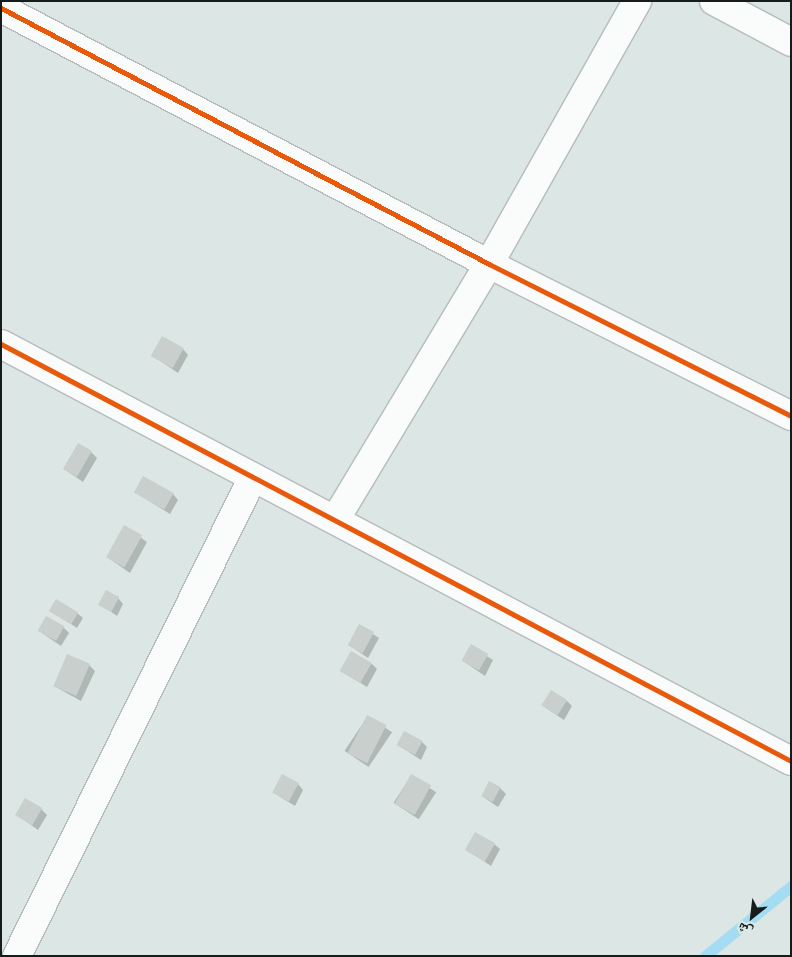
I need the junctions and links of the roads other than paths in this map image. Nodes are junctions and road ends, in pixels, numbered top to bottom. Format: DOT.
graph roads {
  1 [pos="637,1"];
  2 [pos="714,1"];
  3 [pos="1,8"];
  4 [pos="791,42"];
  5 [pos="489,264"];
  6 [pos="1,344"];
  7 [pos="791,416"];
  8 [pos="253,478"];
  9 [pos="335,520"];
  10 [pos="791,761"];
  11 [pos="17,956"];
  1 -- 5 [label="street"];
  2 -- 4 [label="street"];
  3 -- 5 [label="street"];
  5 -- 7 [label="street"];
  5 -- 9 [label="street"];
  6 -- 8 [label="street"];
  8 -- 9 [label="street"];
  8 -- 11 [label="street"];
  9 -- 10 [label="street"];
}
